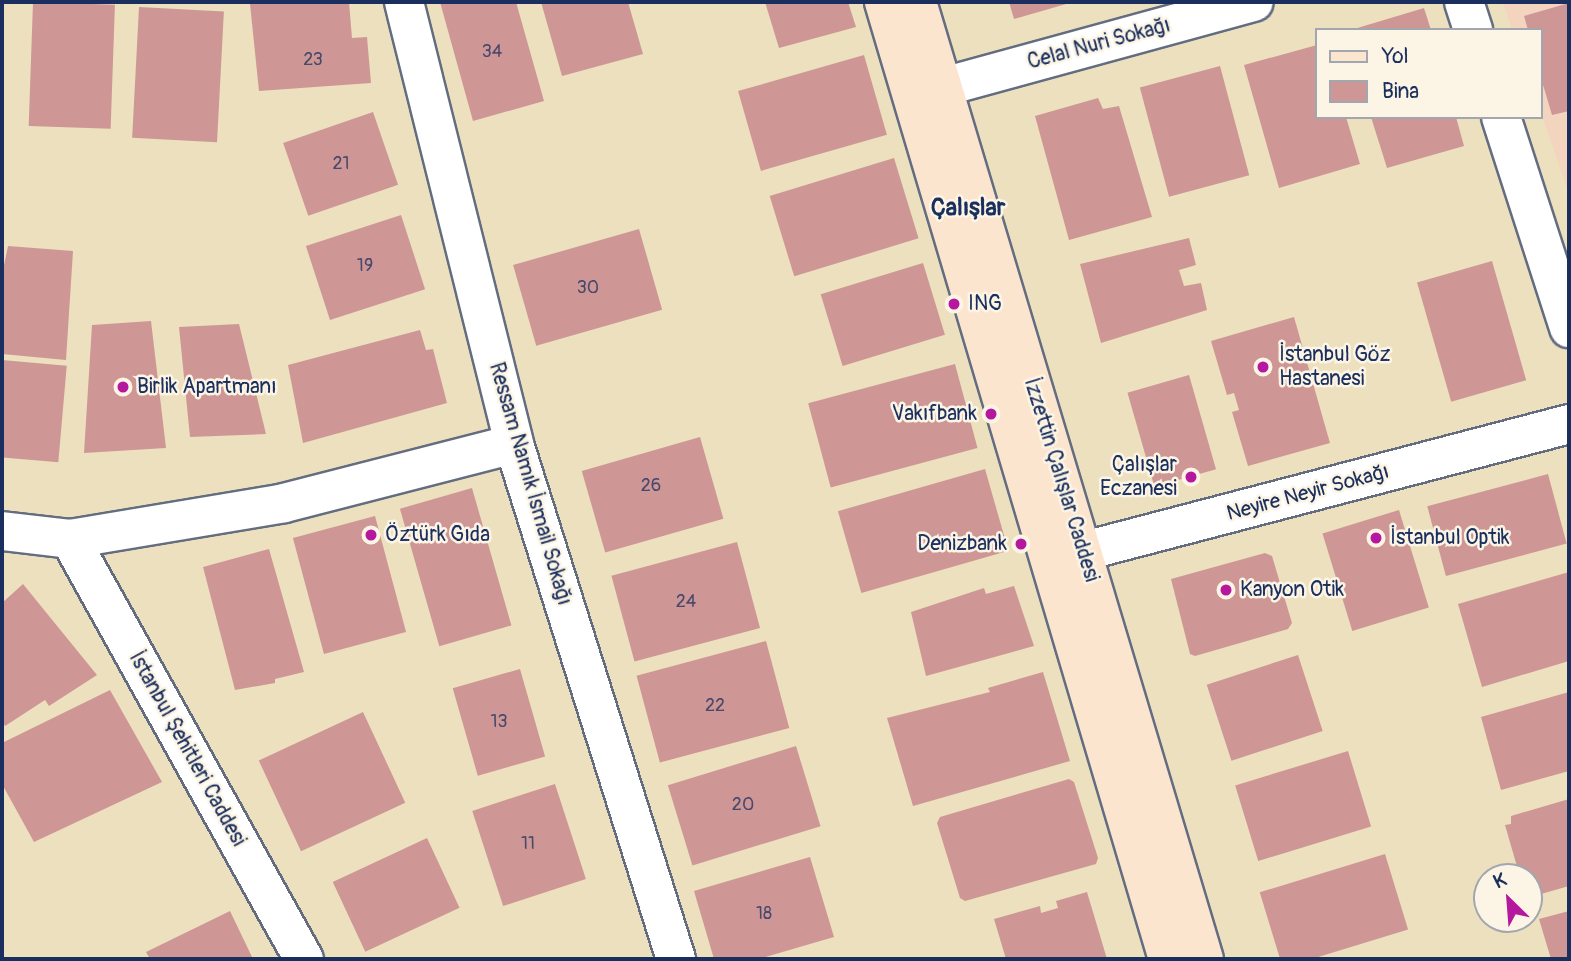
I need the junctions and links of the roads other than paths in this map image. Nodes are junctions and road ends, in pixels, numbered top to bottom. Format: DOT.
graph roads {
  1 [pos="404,2"];
  2 [pos="884,2"];
  3 [pos="917,2"];
  4 [pos="1254,2"];
  5 [pos="1464,2"];
  6 [pos="1472,28"];
  7 [pos="943,87"];
  8 [pos="1502,119"];
  9 [pos="1569,328"];
  10 [pos="1569,424"];
  11 [pos="514,444"];
  12 [pos="2,531"];
  13 [pos="70,539"];
  14 [pos="1065,557"];
  15 [pos="304,959"];
  16 [pos="676,959"];
  17 [pos="1168,959"];
  18 [pos="1204,959"];
  1 -- 11 [label="street, Ressam Namık İsmail Sokağı"];
  2 -- 14 [label="main road, İzzettin Çalışlar Caddesi"];
  3 -- 7 [label="main road, İzzettin Çalışlar Caddesi"];
  4 -- 7 [label="street, Celal Nuri Sokağı"];
  5 -- 6 [label="street"];
  7 -- 14 [label="main road, İzzettin Çalışlar Caddesi"];
  8 -- 9 [label="street"];
  10 -- 14 [label="street, Neyire Neyir Sokağı"];
  11 -- 13 [label="street"];
  11 -- 16 [label="street, Ressam Namık İsmail Sokağı"];
  12 -- 13 [label="street"];
  13 -- 15 [label="street, İstanbul Şehitleri Caddesi"];
  14 -- 17 [label="main road, İzzettin Çalışlar Caddesi"];
  14 -- 18 [label="main road, İzzettin Çalışlar Caddesi"];
}
